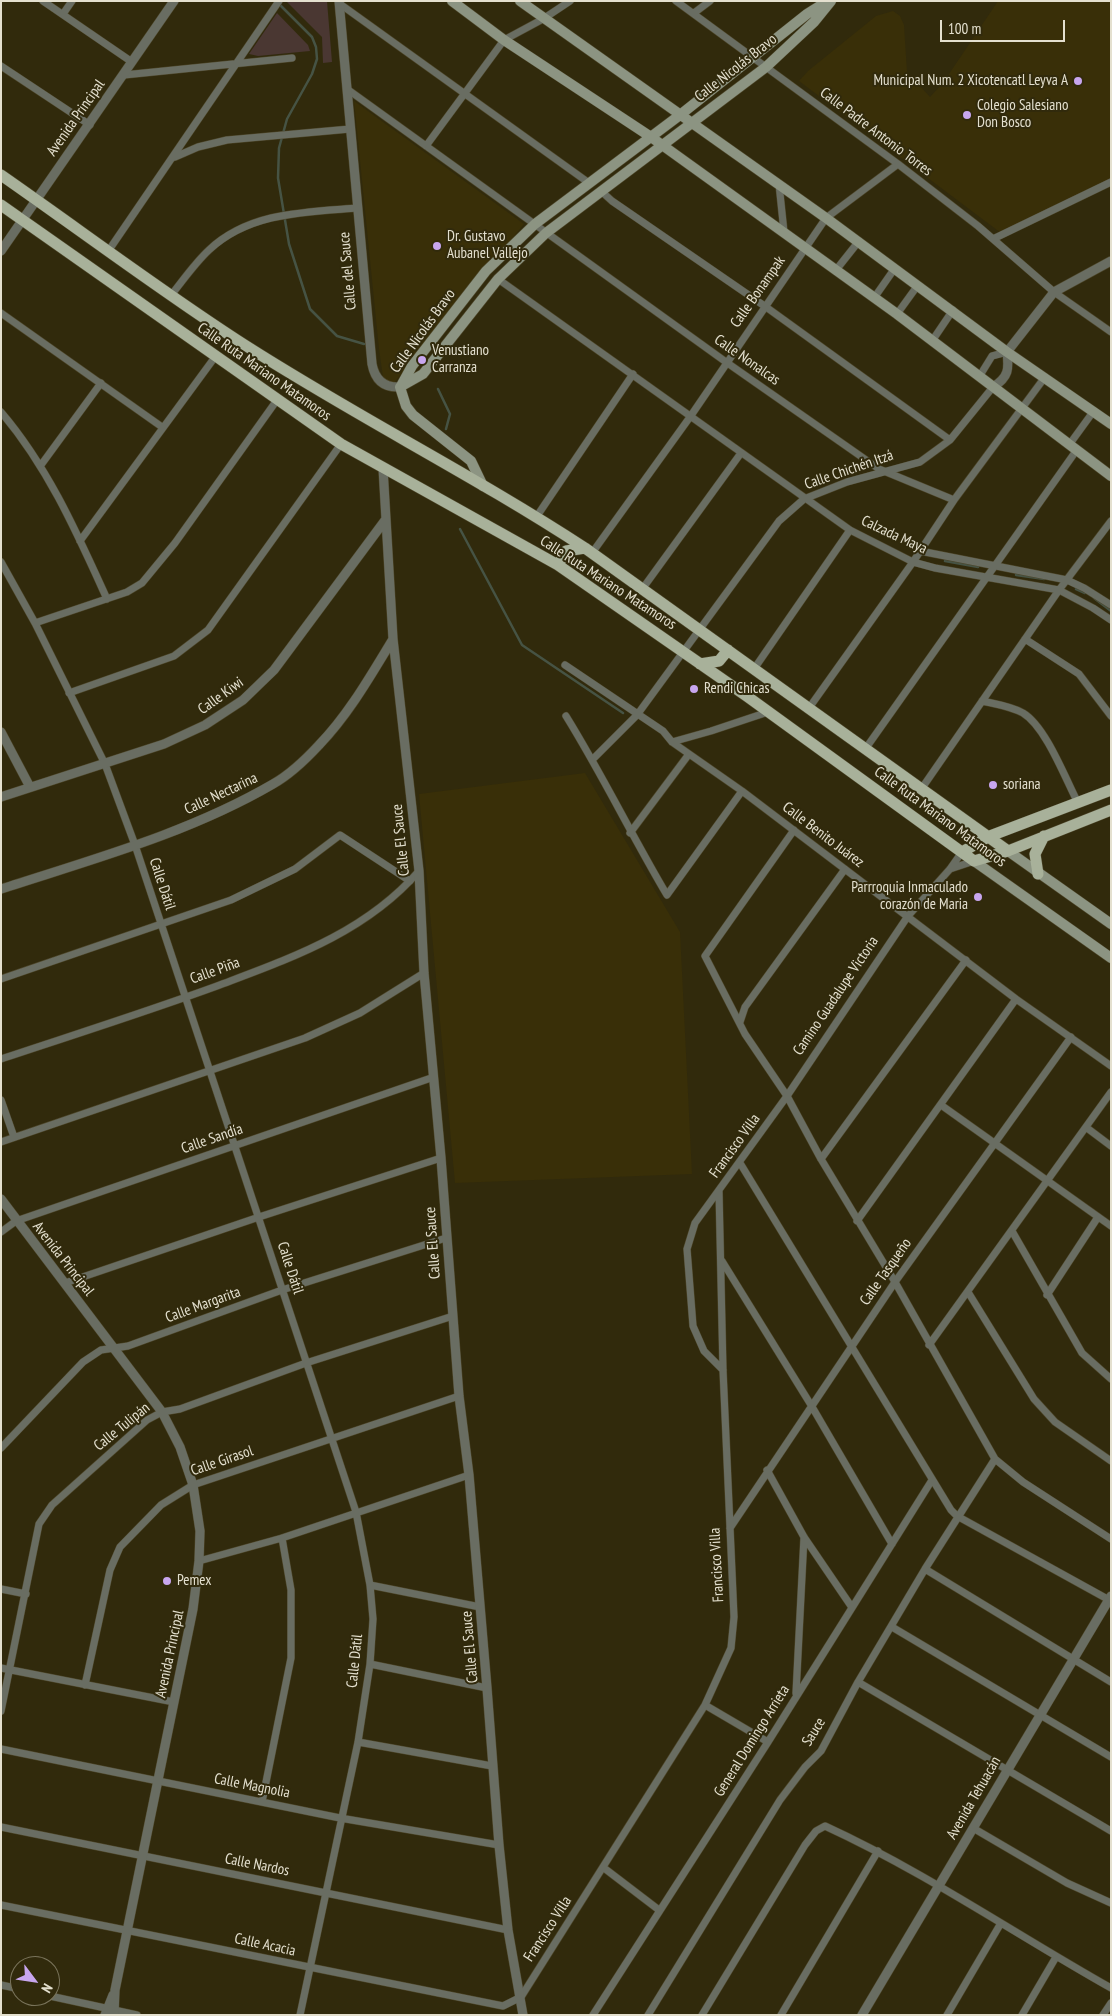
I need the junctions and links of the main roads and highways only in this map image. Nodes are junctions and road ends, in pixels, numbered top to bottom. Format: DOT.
graph roads {
  1 [pos="452,1"];
  2 [pos="520,1"];
  3 [pos="829,1"];
  4 [pos="680,115"];
  5 [pos="691,123"];
  6 [pos="651,137"];
  7 [pos="662,145"];
  8 [pos="1,175"];
  9 [pos="1,205"];
  10 [pos="400,387"];
  11 [pos="1111,424"];
  12 [pos="1111,476"];
  13 [pos="483,486"];
  14 [pos="589,550"];
  15 [pos="558,565"];
  16 [pos="728,650"];
  17 [pos="700,664"];
  18 [pos="1111,790"];
  19 [pos="1111,810"];
  20 [pos="990,836"];
  21 [pos="1044,836"];
  22 [pos="1008,851"];
  23 [pos="962,852"];
  24 [pos="974,861"];
  25 [pos="1038,874"];
  26 [pos="1110,922"];
  27 [pos="1111,958"];
  1 -- 6 [label="main road"];
  2 -- 4 [label="main road"];
  3 -- 4 [label="main road, Calle Nicolás Bravo"];
  3 -- 5 [label="main road, Calle Nicolás Bravo"];
  4 -- 5 [label="main road"];
  4 -- 6 [label="main road, Calle Nicolás Bravo"];
  5 -- 7 [label="main road, Calle Nicolás Bravo"];
  5 -- 11 [label="main road"];
  6 -- 7 [label="main road"];
  6 -- 10 [label="main road, Calle Nicolás Bravo"];
  7 -- 10 [label="main road, Calle Nicolás Bravo"];
  7 -- 12 [label="main road"];
  8 -- 13 [label="main road, Calle Ruta Mariano Matamoros"];
  9 -- 15 [label="main road, Calle Ruta Mariano Matamoros"];
  10 -- 13 [label="main road"];
  13 -- 14 [label="main road, Calle Ruta Mariano Matamoros"];
  14 -- 15 [label="main road"];
  14 -- 16 [label="main road, Calle Ruta Mariano Matamoros"];
  15 -- 17 [label="main road, Calle Ruta Mariano Matamoros"];
  16 -- 17 [label="main road"];
  16 -- 20 [label="main road, Calle Ruta Mariano Matamoros"];
  17 -- 23 [label="main road, Calle Ruta Mariano Matamoros"];
  18 -- 20 [label="main road, Camino Guadalupe Victoria"];
  19 -- 21 [label="main road, Camino Guadalupe Victoria"];
  20 -- 22 [label="main road, Calle Ruta Mariano Matamoros"];
  20 -- 23 [label="main road, Camino Guadalupe Victoria"];
  21 -- 22 [label="main road, Camino Guadalupe Victoria"];
  21 -- 25 [label="main road"];
  22 -- 24 [label="main road, Camino Guadalupe Victoria"];
  22 -- 25 [label="main road, Calle Ruta Mariano Matamoros"];
  23 -- 24 [label="main road, Calle Ruta Mariano Matamoros"];
  24 -- 27 [label="main road, Calle Ruta Mariano Matamoros"];
  25 -- 26 [label="main road, Calle Ruta Mariano Matamoros"];
}
